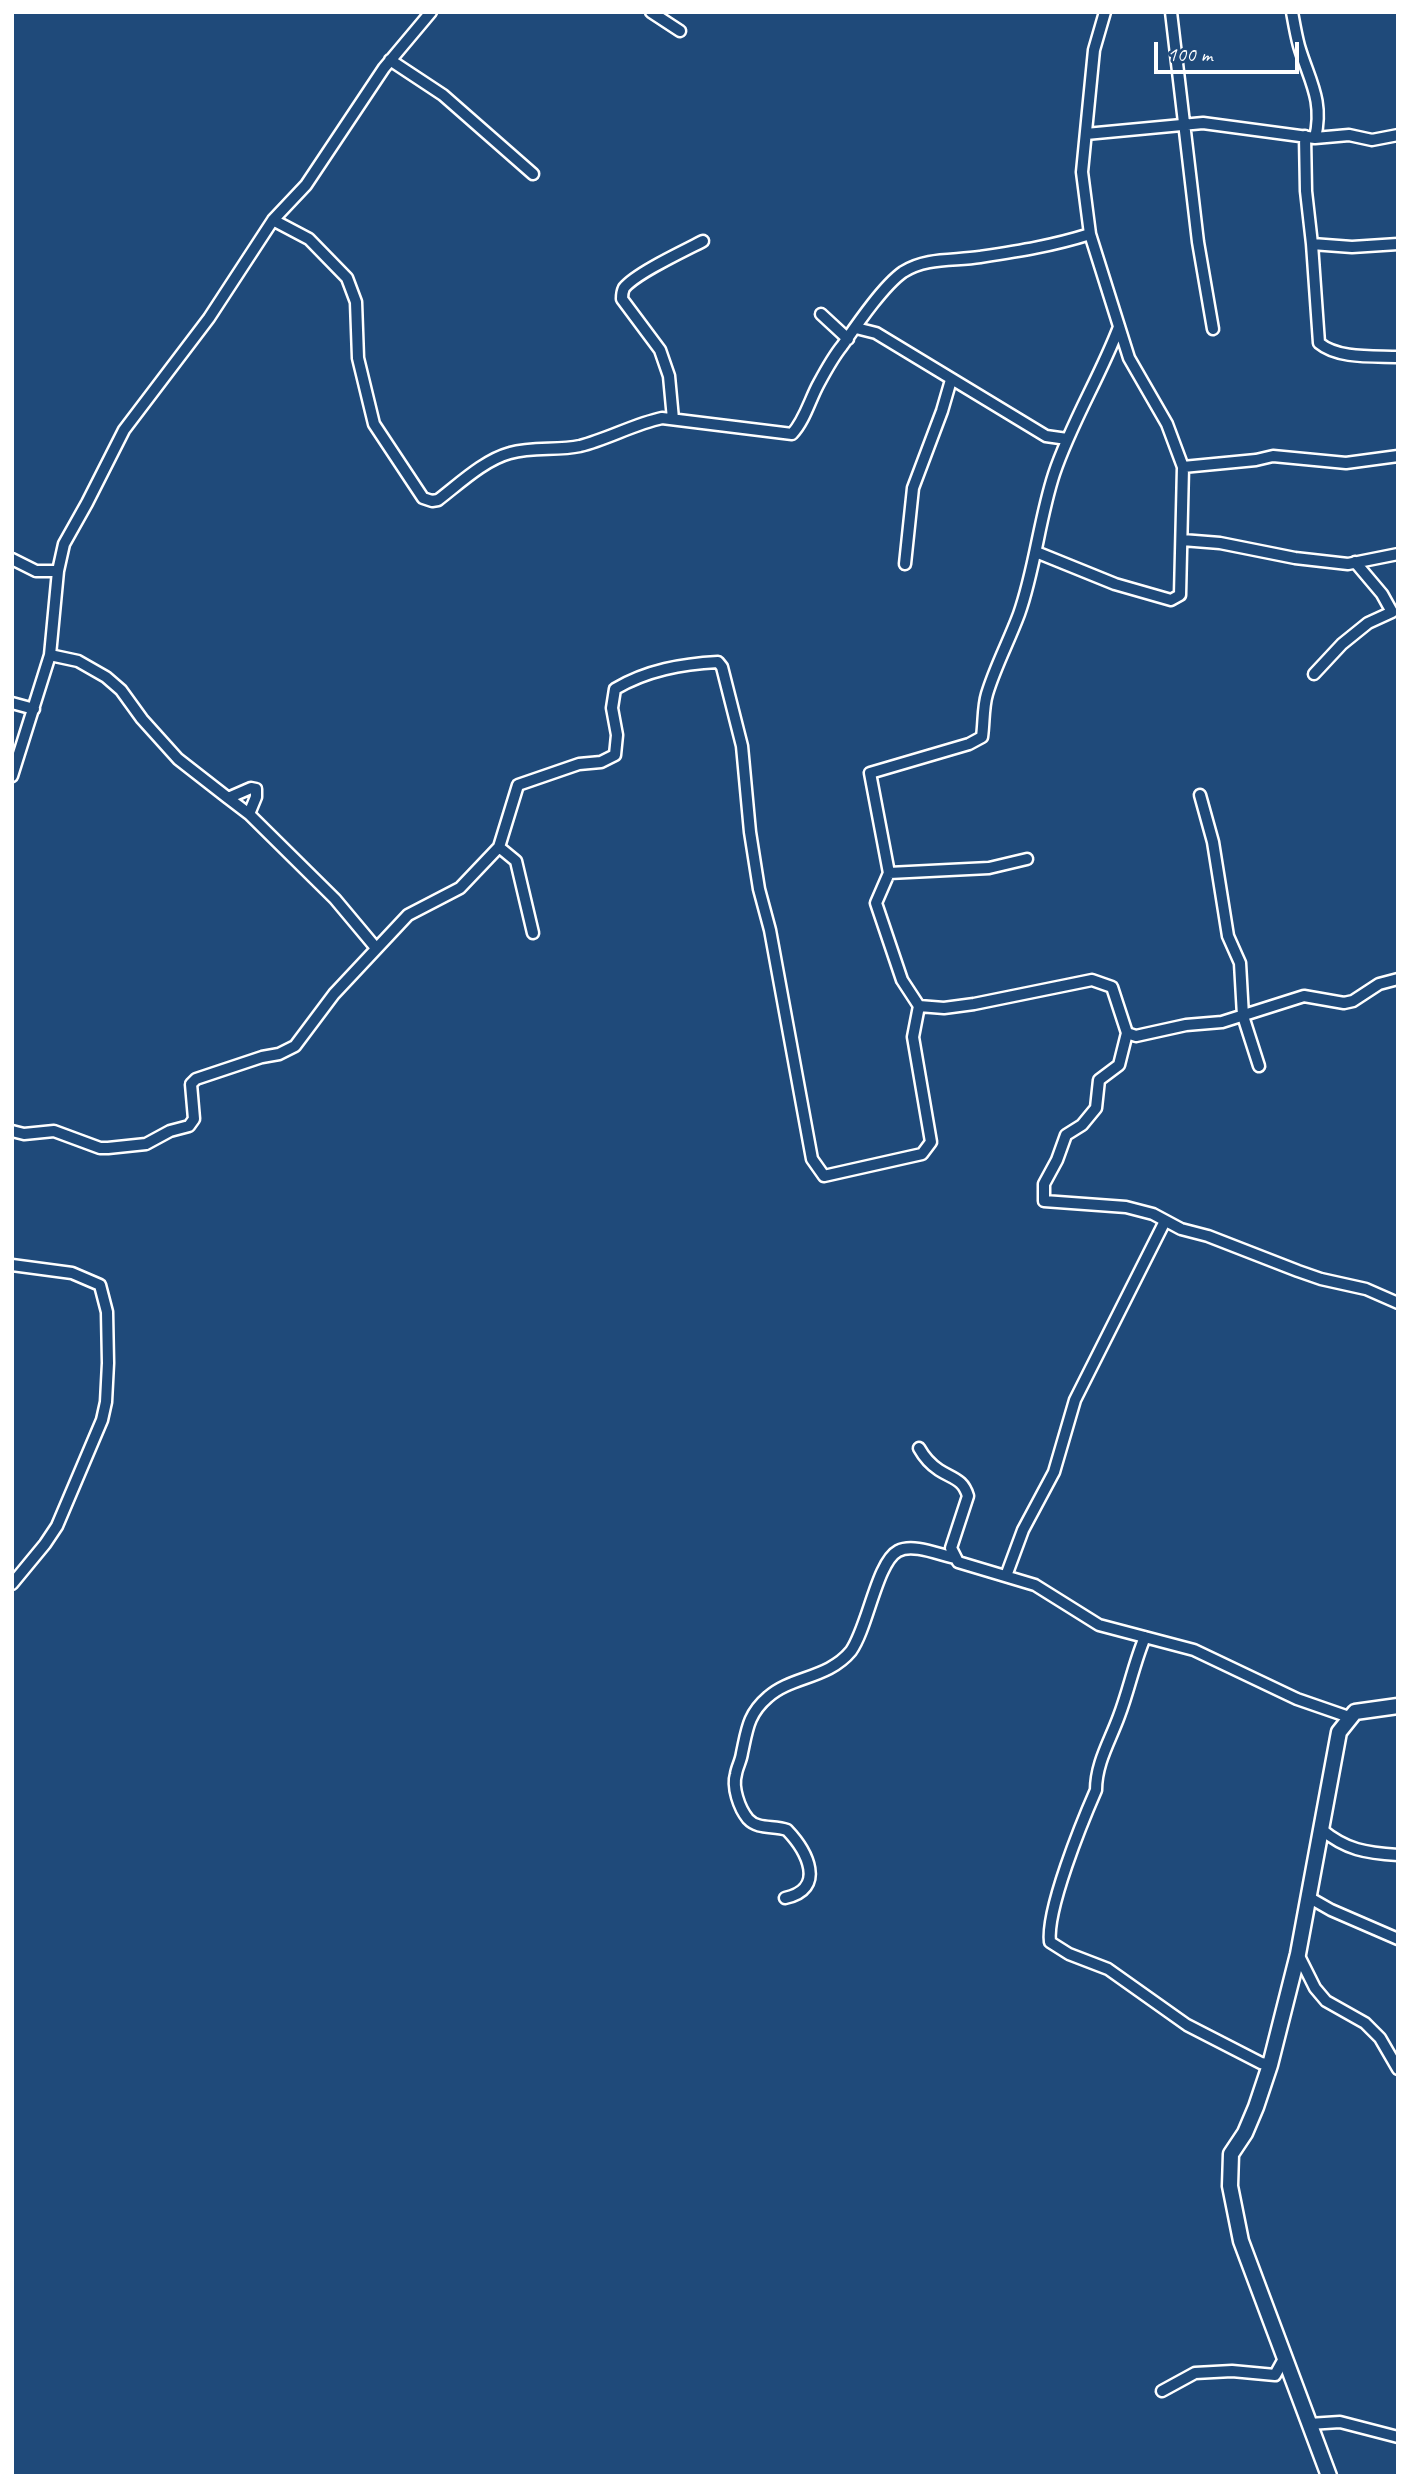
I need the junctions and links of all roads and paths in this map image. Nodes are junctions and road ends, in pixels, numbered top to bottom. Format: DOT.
graph roads {
  1 [pos="431,12"];
  2 [pos="651,12"];
  3 [pos="1105,12"];
  4 [pos="1171,12"];
  5 [pos="1292,12"];
  6 [pos="680,31"];
  7 [pos="390,60"];
  8 [pos="1185,125"];
  9 [pos="1086,134"];
  10 [pos="1398,135"];
  11 [pos="1310,137"];
  12 [pos="533,174"];
  13 [pos="273,220"];
  14 [pos="1090,234"];
  15 [pos="703,241"];
  16 [pos="1312,244"];
  17 [pos="1398,244"];
  18 [pos="821,314"];
  19 [pos="1119,327"];
  20 [pos="856,328"];
  21 [pos="1213,329"];
  22 [pos="848,339"];
  23 [pos="1398,357"];
  24 [pos="951,380"];
  25 [pos="673,419"];
  26 [pos="1067,439"];
  27 [pos="1398,456"];
  28 [pos="1183,467"];
  29 [pos="1182,540"];
  30 [pos="1036,552"];
  31 [pos="1398,554"];
  32 [pos="12,559"];
  33 [pos="1355,562"];
  34 [pos="905,564"];
  35 [pos="58,571"];
  36 [pos="50,655"];
  37 [pos="1314,674"];
  38 [pos="12,703"];
  39 [pos="34,709"];
  40 [pos="12,776"];
  41 [pos="1200,795"];
  42 [pos="228,798"];
  43 [pos="249,814"];
  44 [pos="499,847"];
  45 [pos="1027,859"];
  46 [pos="889,873"];
  47 [pos="533,933"];
  48 [pos="376,948"];
  49 [pos="1398,979"];
  50 [pos="919,1006"];
  51 [pos="1243,1016"];
  52 [pos="1128,1033"];
  53 [pos="1259,1066"];
  54 [pos="12,1131"];
  55 [pos="1165,1221"];
  56 [pos="12,1265"];
  57 [pos="1398,1303"];
  58 [pos="919,1448"];
  59 [pos="955,1559"];
  60 [pos="1006,1576"];
  61 [pos="12,1584"];
  62 [pos="1145,1637"];
  63 [pos="1398,1706"];
  64 [pos="1349,1717"];
  65 [pos="1321,1829"];
  66 [pos="1398,1855"];
  67 [pos="785,1898"];
  68 [pos="1310,1898"];
  69 [pos="1398,1939"];
  70 [pos="1298,1954"];
  71 [pos="1270,2065"];
  72 [pos="1398,2069"];
  73 [pos="1284,2357"];
  74 [pos="1162,2391"];
  75 [pos="1309,2424"];
  76 [pos="1398,2437"];
  77 [pos="1329,2476"];
  1 -- 7 [label="street"];
  2 -- 6 [label="street"];
  3 -- 9 [label="street"];
  4 -- 8 [label="street"];
  5 -- 11 [label="street"];
  7 -- 12 [label="street"];
  7 -- 13 [label="street"];
  8 -- 9 [label="street"];
  8 -- 11 [label="street"];
  8 -- 21 [label="street"];
  9 -- 14 [label="street"];
  10 -- 11 [label="street"];
  11 -- 16 [label="street"];
  13 -- 25 [label="street"];
  13 -- 35 [label="street"];
  14 -- 19 [label="street"];
  14 -- 20 [label="street"];
  15 -- 25 [label="street"];
  16 -- 17 [label="street"];
  16 -- 23 [label="street"];
  18 -- 22 [label="street"];
  19 -- 26 [label="street"];
  19 -- 28 [label="street"];
  20 -- 22 [label="street"];
  20 -- 24 [label="street"];
  22 -- 25 [label="street"];
  24 -- 26 [label="street"];
  24 -- 34 [label="street"];
  26 -- 30 [label="street"];
  27 -- 28 [label="street"];
  28 -- 29 [label="street"];
  29 -- 30 [label="street"];
  29 -- 33 [label="street"];
  30 -- 46 [label="street"];
  31 -- 33 [label="street"];
  32 -- 35 [label="street"];
  33 -- 37 [label="street"];
  35 -- 36 [label="street"];
  36 -- 39 [label="street"];
  36 -- 42 [label="street"];
  38 -- 39 [label="street"];
  39 -- 40 [label="street"];
  41 -- 51 [label="street"];
  42 -- 43 [label="street"];
  42 -- 43 [label="street"];
  43 -- 48 [label="street"];
  44 -- 47 [label="street"];
  44 -- 48 [label="street"];
  44 -- 50 [label="street"];
  45 -- 46 [label="street"];
  46 -- 50 [label="street"];
  48 -- 54 [label="street"];
  49 -- 51 [label="street"];
  50 -- 52 [label="street"];
  51 -- 52 [label="street"];
  51 -- 53 [label="street"];
  52 -- 55 [label="street"];
  55 -- 57 [label="street"];
  55 -- 60 [label="street"];
  56 -- 61 [label="street"];
  58 -- 59 [label="street"];
  59 -- 60 [label="street"];
  59 -- 67 [label="street"];
  60 -- 62 [label="street"];
  62 -- 64 [label="street"];
  62 -- 71 [label="street"];
  63 -- 64 [label="street"];
  64 -- 65 [label="street"];
  65 -- 66 [label="street"];
  65 -- 68 [label="street"];
  68 -- 69 [label="street"];
  68 -- 70 [label="street"];
  70 -- 71 [label="street"];
  70 -- 72 [label="street"];
  71 -- 73 [label="street"];
  73 -- 74 [label="street"];
  73 -- 75 [label="street"];
  75 -- 76 [label="street"];
  75 -- 77 [label="street"];
}
